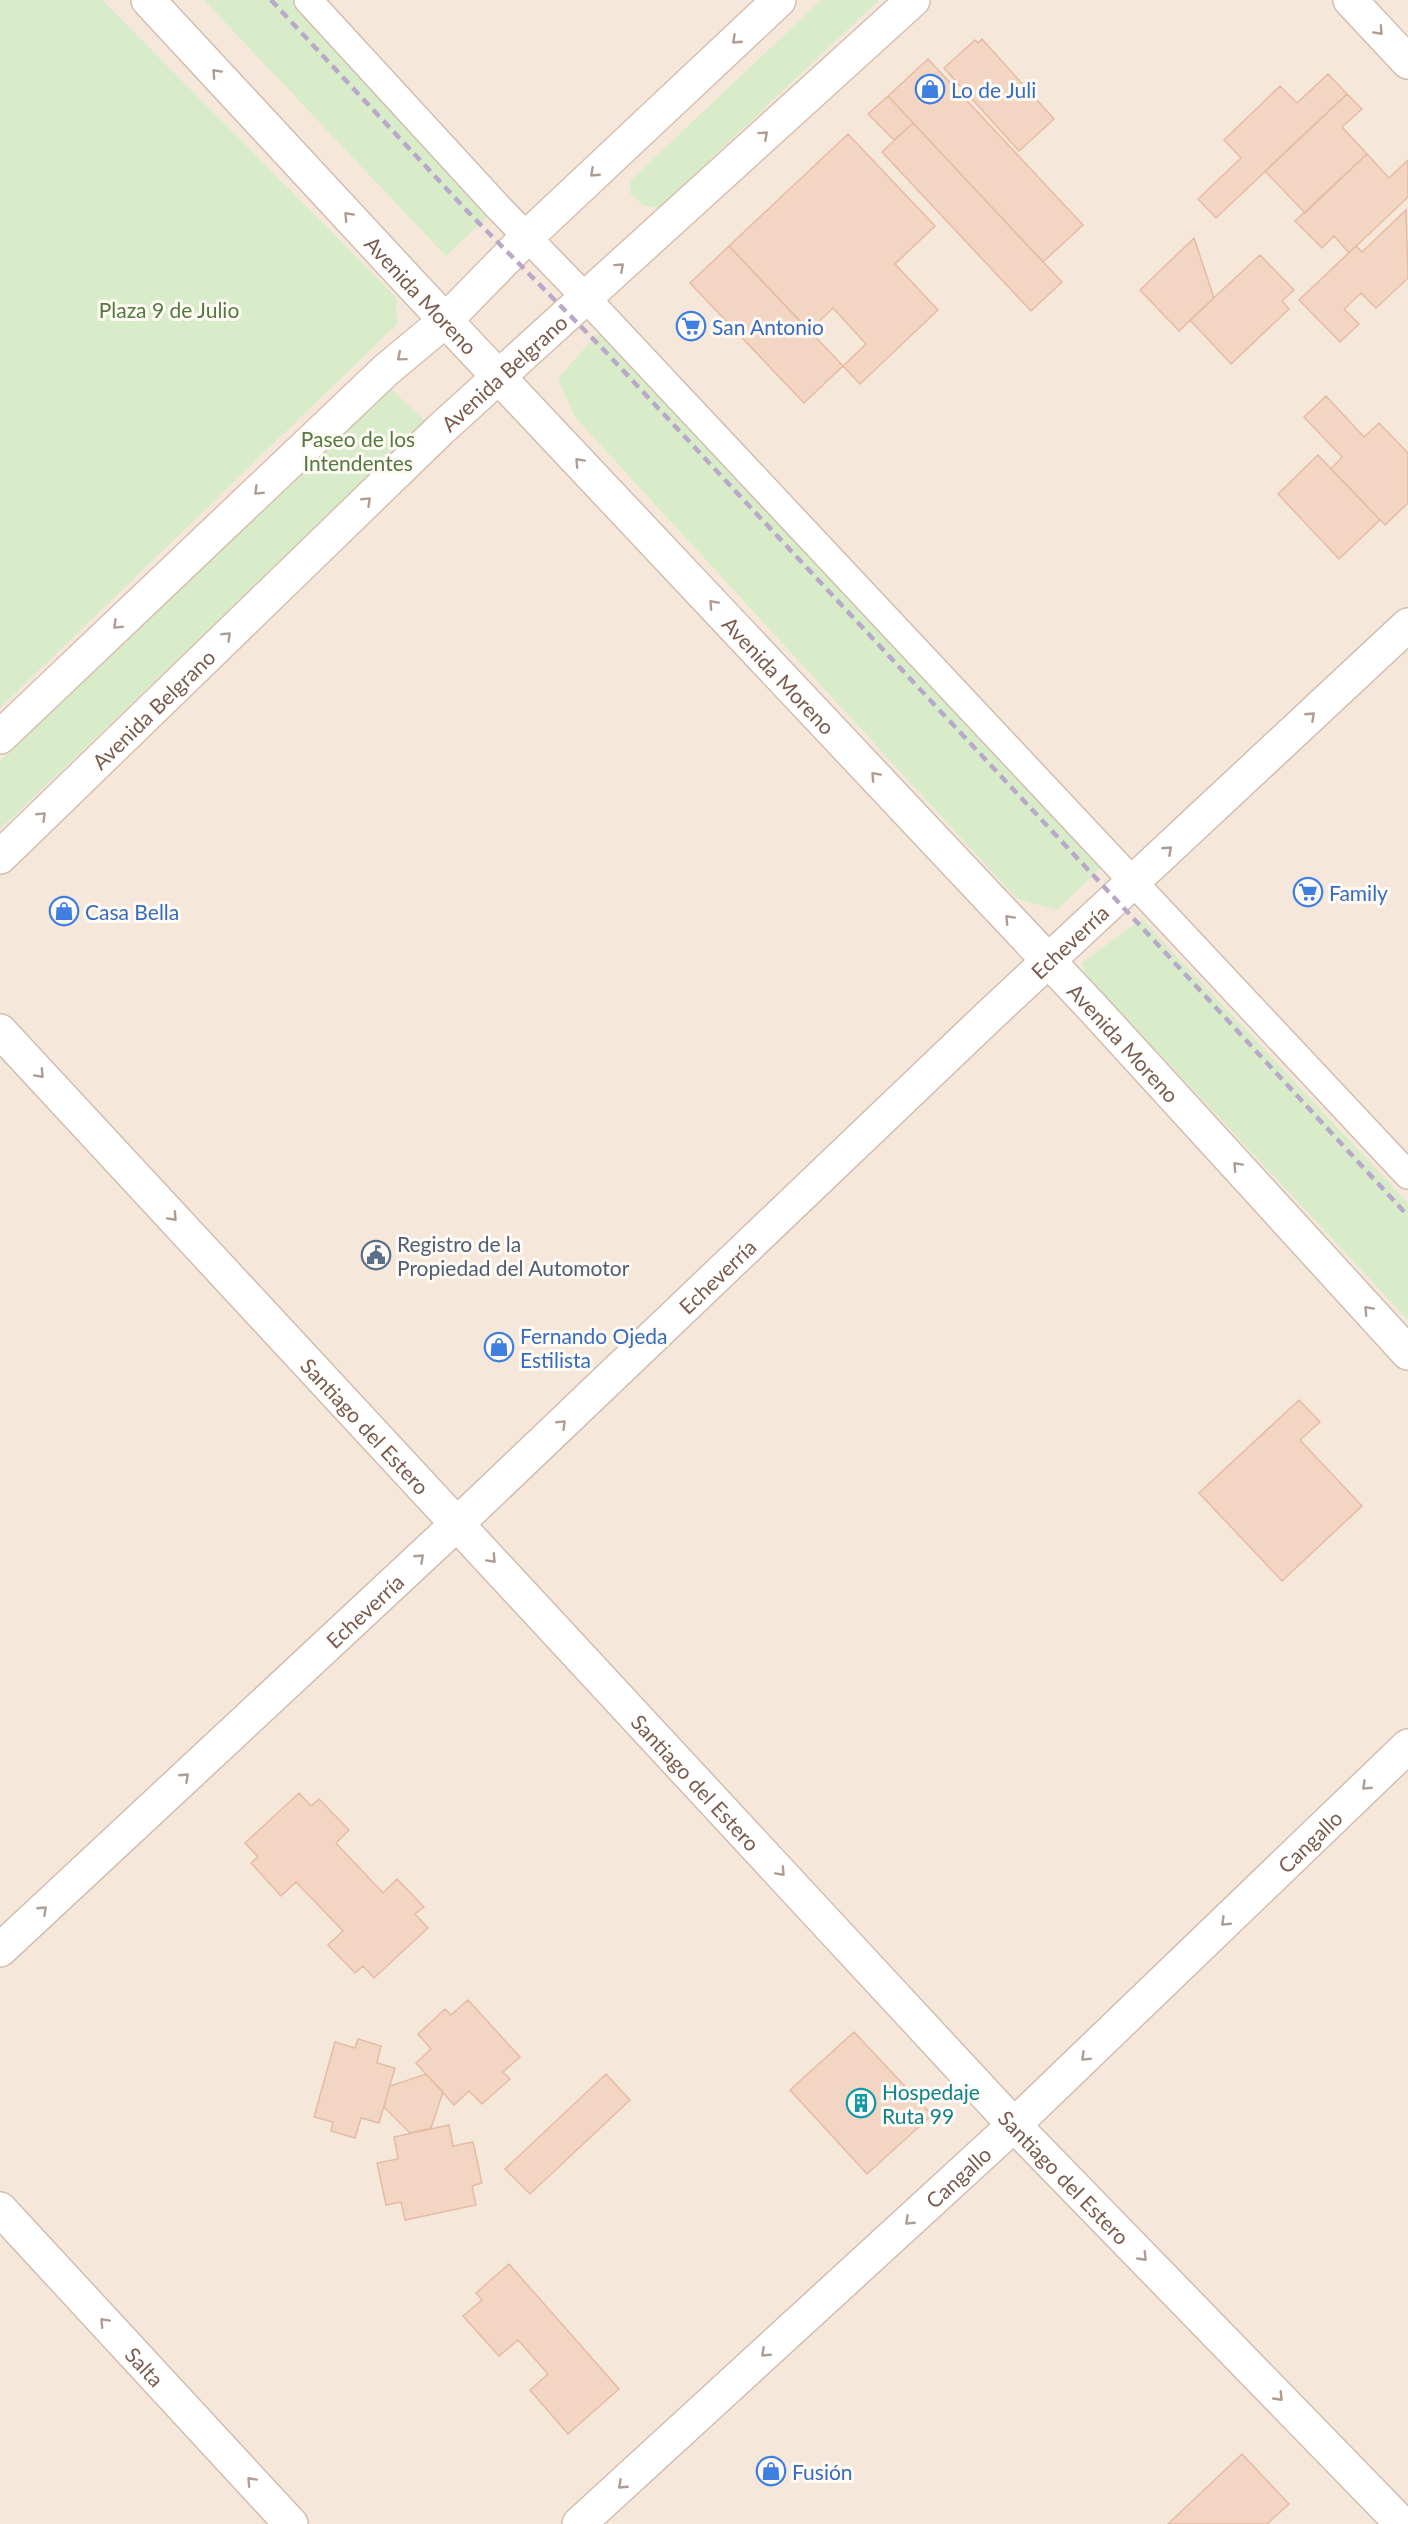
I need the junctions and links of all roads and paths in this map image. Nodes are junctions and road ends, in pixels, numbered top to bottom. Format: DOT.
graph roads {
  1 [pos="148,0"];
  2 [pos="308,0"];
  3 [pos="779,0"];
  4 [pos="913,0"];
  5 [pos="1350,0"];
  6 [pos="1408,62"];
  7 [pos="527,237"];
  8 [pos="585,297"];
  9 [pos="446,320"];
  10 [pos="500,377"];
  11 [pos="1408,626"];
  12 [pos="0,736"];
  13 [pos="0,857"];
  14 [pos="1134,882"];
  15 [pos="1049,961"];
  16 [pos="0,1031"];
  17 [pos="1408,1175"];
  18 [pos="1408,1353"];
  19 [pos="458,1523"];
  20 [pos="1408,1746"];
  21 [pos="0,1950"];
  22 [pos="1014,2125"];
  23 [pos="0,2209"];
  24 [pos="291,2524"];
  25 [pos="579,2524"];
  26 [pos="1402,2524"];
  9 -- 1 [label="street, Avenida Moreno, one-way"];
  2 -- 7 [label="lane"];
  3 -- 7 [label="street, one-way"];
  8 -- 4 [label="street, Avenida Belgrano, one-way"];
  5 -- 6 [label="street, one-way"];
  7 -- 8 [label="lane"];
  7 -- 9 [label="street"];
  8 -- 10 [label="street, Avenida Belgrano"];
  8 -- 14 [label="lane"];
  9 -- 10 [label="street, Avenida Moreno"];
  9 -- 12 [label="street, one-way"];
  13 -- 10 [label="street, Avenida Belgrano, one-way"];
  15 -- 10 [label="street, Avenida Moreno, one-way"];
  14 -- 11 [label="street, Echeverría, one-way"];
  14 -- 15 [label="street, Echeverría"];
  14 -- 17 [label="lane"];
  18 -- 15 [label="street, Avenida Moreno, one-way"];
  19 -- 15 [label="street, Echeverría, one-way"];
  16 -- 19 [label="street, Santiago del Estero, one-way"];
  21 -- 19 [label="street, Echeverría, one-way"];
  19 -- 22 [label="street, Santiago del Estero, one-way"];
  20 -- 22 [label="street, Cangallo, one-way"];
  22 -- 25 [label="street, Cangallo, one-way"];
  22 -- 26 [label="street, Santiago del Estero, one-way"];
  24 -- 23 [label="street, Salta, one-way"];
}
